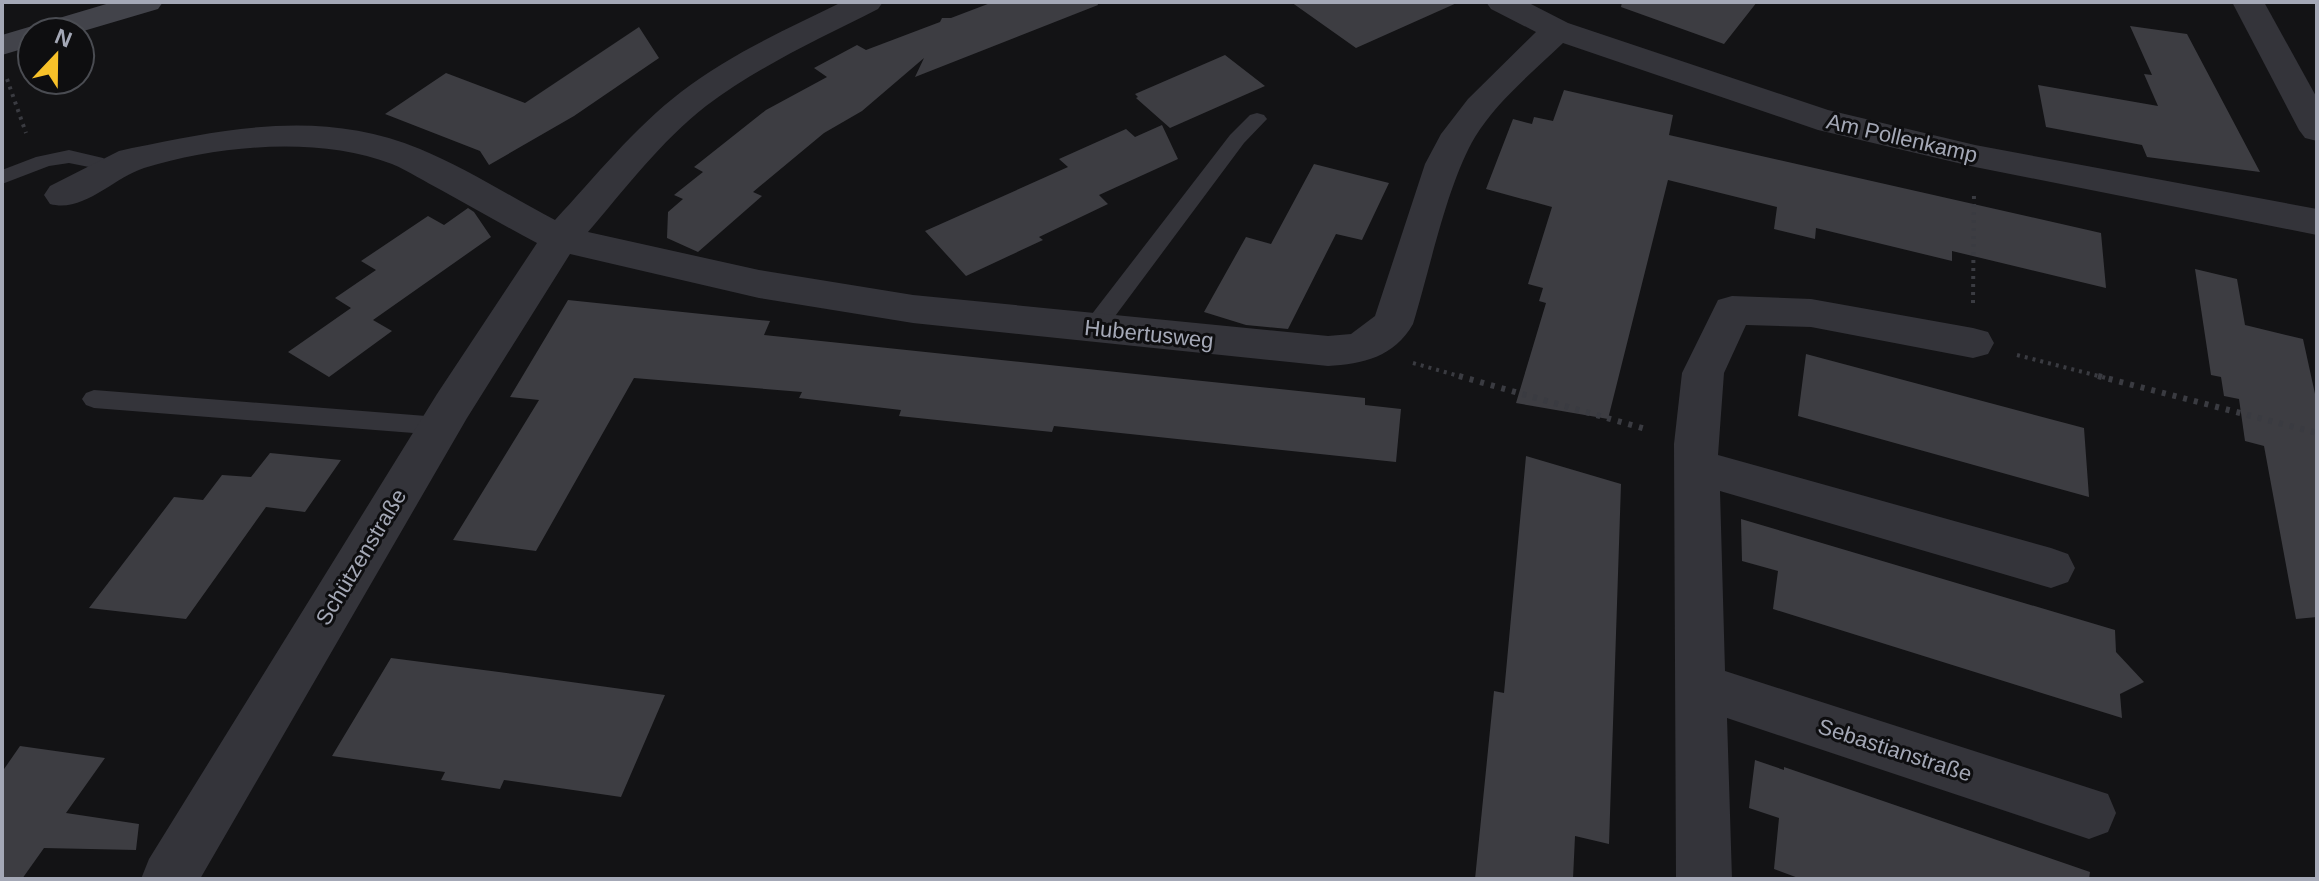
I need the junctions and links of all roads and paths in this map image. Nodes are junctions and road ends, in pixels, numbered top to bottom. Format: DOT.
graph roads {
  1 [pos="147,2"];
  2 [pos="867,2"];
  3 [pos="1502,2"];
  4 [pos="2248,2"];
  5 [pos="96,17"];
  6 [pos="1557,30"];
  7 [pos="1257,119"];
  8 [pos="2317,130"];
  9 [pos="1975,156"];
  10 [pos="110,170"];
  11 [pos="2,178"];
  12 [pos="63,195"];
  13 [pos="2317,222"];
  14 [pos="560,239"];
  15 [pos="1093,329"];
  16 [pos="1973,343"];
  17 [pos="1361,349"];
  18 [pos="94,399"];
  19 [pos="439,426"];
  20 [pos="2317,433"];
  21 [pos="1696,455"];
  22 [pos="2051,568"];
  23 [pos="1700,686"];
  24 [pos="2089,813"];
  25 [pos="169,879"];
  26 [pos="1704,879"];
  1 -- 5 [label="main road"];
  2 -- 14 [label="street, Schützenstraße"];
  3 -- 6 [label="street, Am Pollenkamp"];
  4 -- 8 [label="street"];
  6 -- 9 [label="street, Am Pollenkamp"];
  6 -- 17 [label="street"];
  7 -- 15 [label="lane"];
  9 -- 13 [label="street, Am Pollenkamp"];
  9 -- 16 [label="path"];
  10 -- 11 [label="lane"];
  10 -- 12 [label="street"];
  10 -- 14 [label="street"];
  14 -- 15 [label="street, Hubertusweg"];
  14 -- 19 [label="street, Schützenstraße"];
  15 -- 17 [label="street, Hubertusweg"];
  16 -- 20 [label="path"];
  16 -- 21 [label="street"];
  17 -- 21 [label="path"];
  18 -- 19 [label="lane"];
  19 -- 25 [label="street, Schützenstraße"];
  21 -- 22 [label="street"];
  21 -- 23 [label="street"];
  23 -- 24 [label="street, Sebastianstraße"];
  23 -- 26 [label="street"];
}
